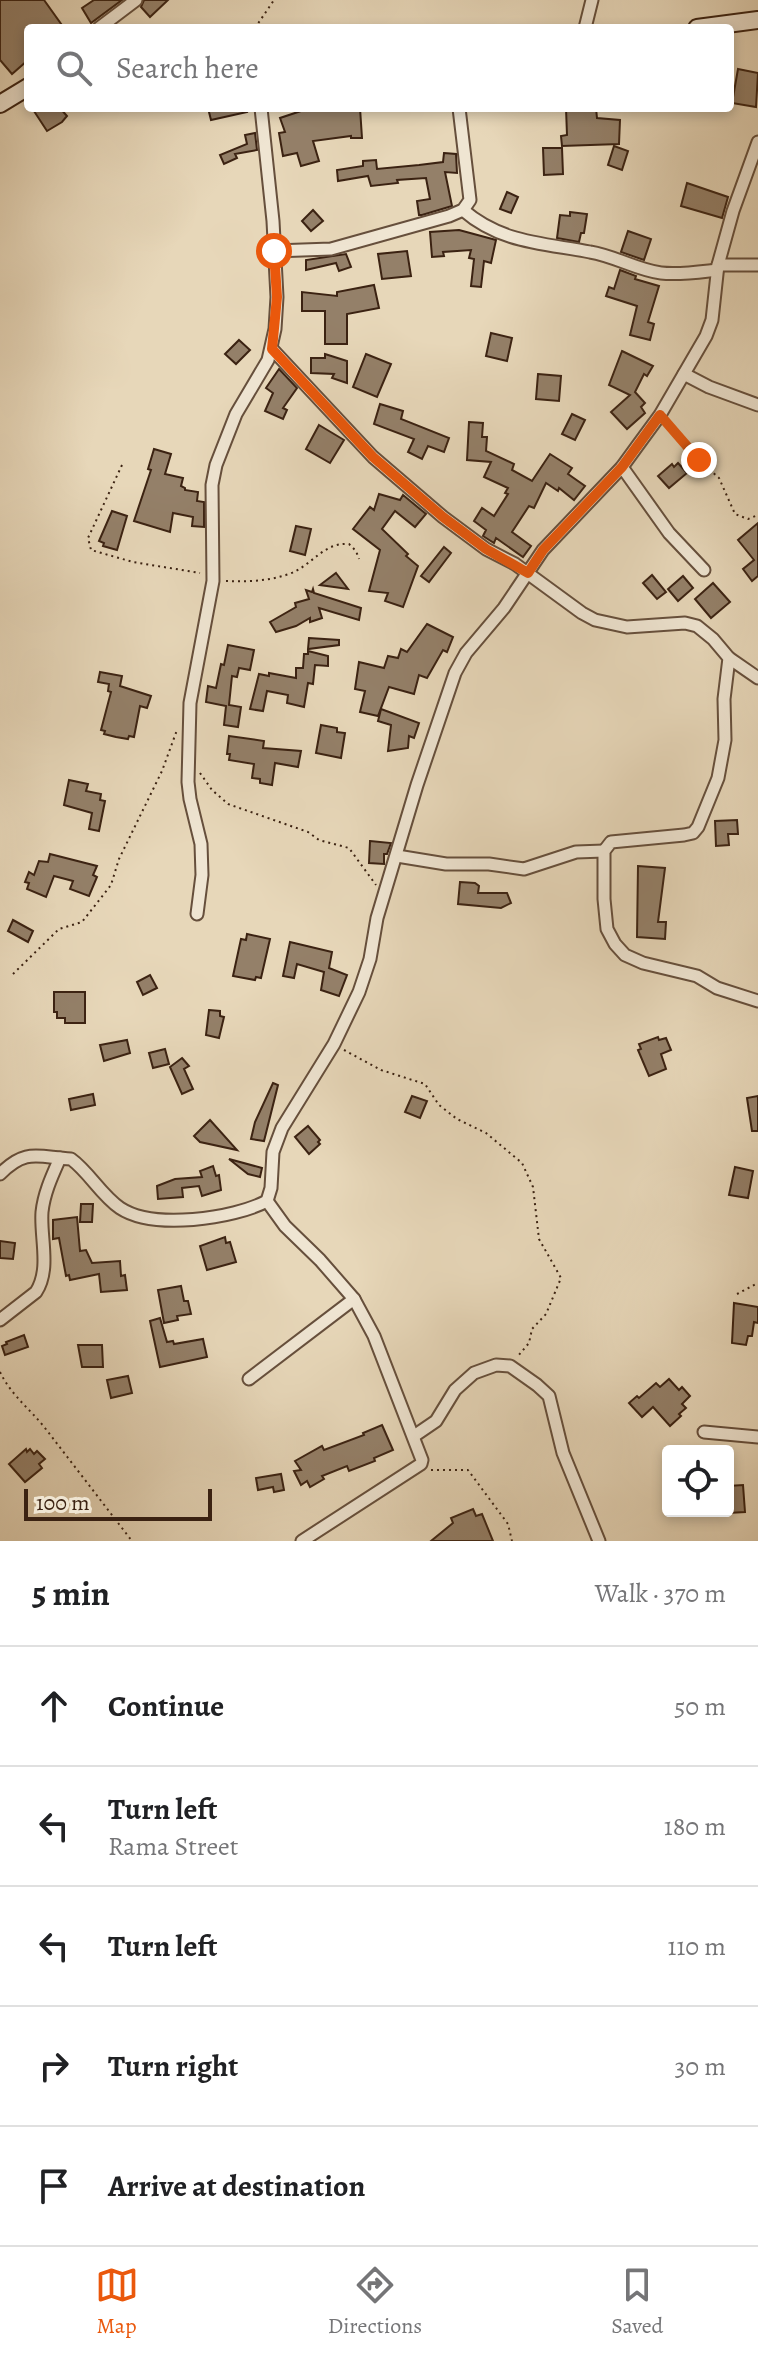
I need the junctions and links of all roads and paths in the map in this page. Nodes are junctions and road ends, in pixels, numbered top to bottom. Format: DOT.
graph roads {
  1 [pos="136,0"];
  2 [pos="274,0"];
  3 [pos="592,0"];
  4 [pos="758,20"];
  5 [pos="104,24"];
  6 [pos="258,24"];
  7 [pos="586,24"];
  8 [pos="728,24"];
  9 [pos="24,89"];
  10 [pos="2,100"];
  11 [pos="261,112"];
  12 [pos="459,112"];
  13 [pos="758,142"];
  14 [pos="463,210"];
  15 [pos="274,251"];
  16 [pos="758,265"];
  17 [pos="718,268"];
  18 [pos="272,349"];
  19 [pos="684,374"];
  20 [pos="758,405"];
  21 [pos="660,415"];
  22 [pos="122,465"];
  23 [pos="622,467"];
  24 [pos="758,515"];
  25 [pos="359,559"];
  26 [pos="704,570"];
  27 [pos="528,573"];
  28 [pos="213,578"];
  29 [pos="729,658"];
  30 [pos="758,678"];
  31 [pos="179,726"];
  32 [pos="189,755"];
  33 [pos="604,851"];
  34 [pos="397,856"];
  35 [pos="384,898"];
  36 [pos="197,914"];
  37 [pos="13,974"];
  38 [pos="758,1001"];
  39 [pos="334,1044"];
  40 [pos="60,1158"];
  41 [pos="0,1174"];
  42 [pos="267,1201"];
  43 [pos="758,1283"];
  44 [pos="737,1294"];
  45 [pos="354,1299"];
  46 [pos="0,1320"];
  47 [pos="510,1366"];
  48 [pos="0,1372"];
  49 [pos="249,1379"];
  50 [pos="704,1432"];
  51 [pos="414,1436"];
  52 [pos="758,1437"];
  53 [pos="421,1464"];
  54 [pos="132,1541"];
  55 [pos="302,1541"];
  56 [pos="512,1541"];
  57 [pos="599,1541"];
  1 -- 5 [label="street"];
  2 -- 6 [label="path"];
  3 -- 7 [label="street"];
  4 -- 8 [label="main road"];
  9 -- 10 [label="main road"];
  11 -- 15 [label="street"];
  12 -- 14 [label="street"];
  13 -- 17 [label="street"];
  14 -- 15 [label="street"];
  14 -- 17 [label="street"];
  15 -- 18 [label="street"];
  16 -- 17 [label="street"];
  17 -- 19 [label="street"];
  18 -- 27 [label="street"];
  18 -- 28 [label="street"];
  19 -- 20 [label="street"];
  19 -- 21 [label="street"];
  21 -- 23 [label="street"];
  21 -- 24 [label="path"];
  22 -- 28 [label="path"];
  23 -- 26 [label="street"];
  23 -- 27 [label="street"];
  25 -- 28 [label="path"];
  27 -- 29 [label="street"];
  27 -- 34 [label="street"];
  28 -- 32 [label="street"];
  29 -- 30 [label="street"];
  29 -- 33 [label="street"];
  31 -- 37 [label="path"];
  32 -- 35 [label="path"];
  32 -- 36 [label="street"];
  33 -- 34 [label="street"];
  33 -- 38 [label="street"];
  34 -- 35 [label="street"];
  35 -- 39 [label="street"];
  39 -- 42 [label="street"];
  39 -- 47 [label="path"];
  40 -- 41 [label="street"];
  40 -- 42 [label="street"];
  40 -- 46 [label="street"];
  42 -- 45 [label="street"];
  43 -- 44 [label="path"];
  45 -- 49 [label="street"];
  45 -- 51 [label="street"];
  47 -- 51 [label="street"];
  47 -- 57 [label="street"];
  48 -- 54 [label="path"];
  50 -- 52 [label="street"];
  51 -- 53 [label="street"];
  53 -- 55 [label="street"];
  53 -- 56 [label="path"];
}
